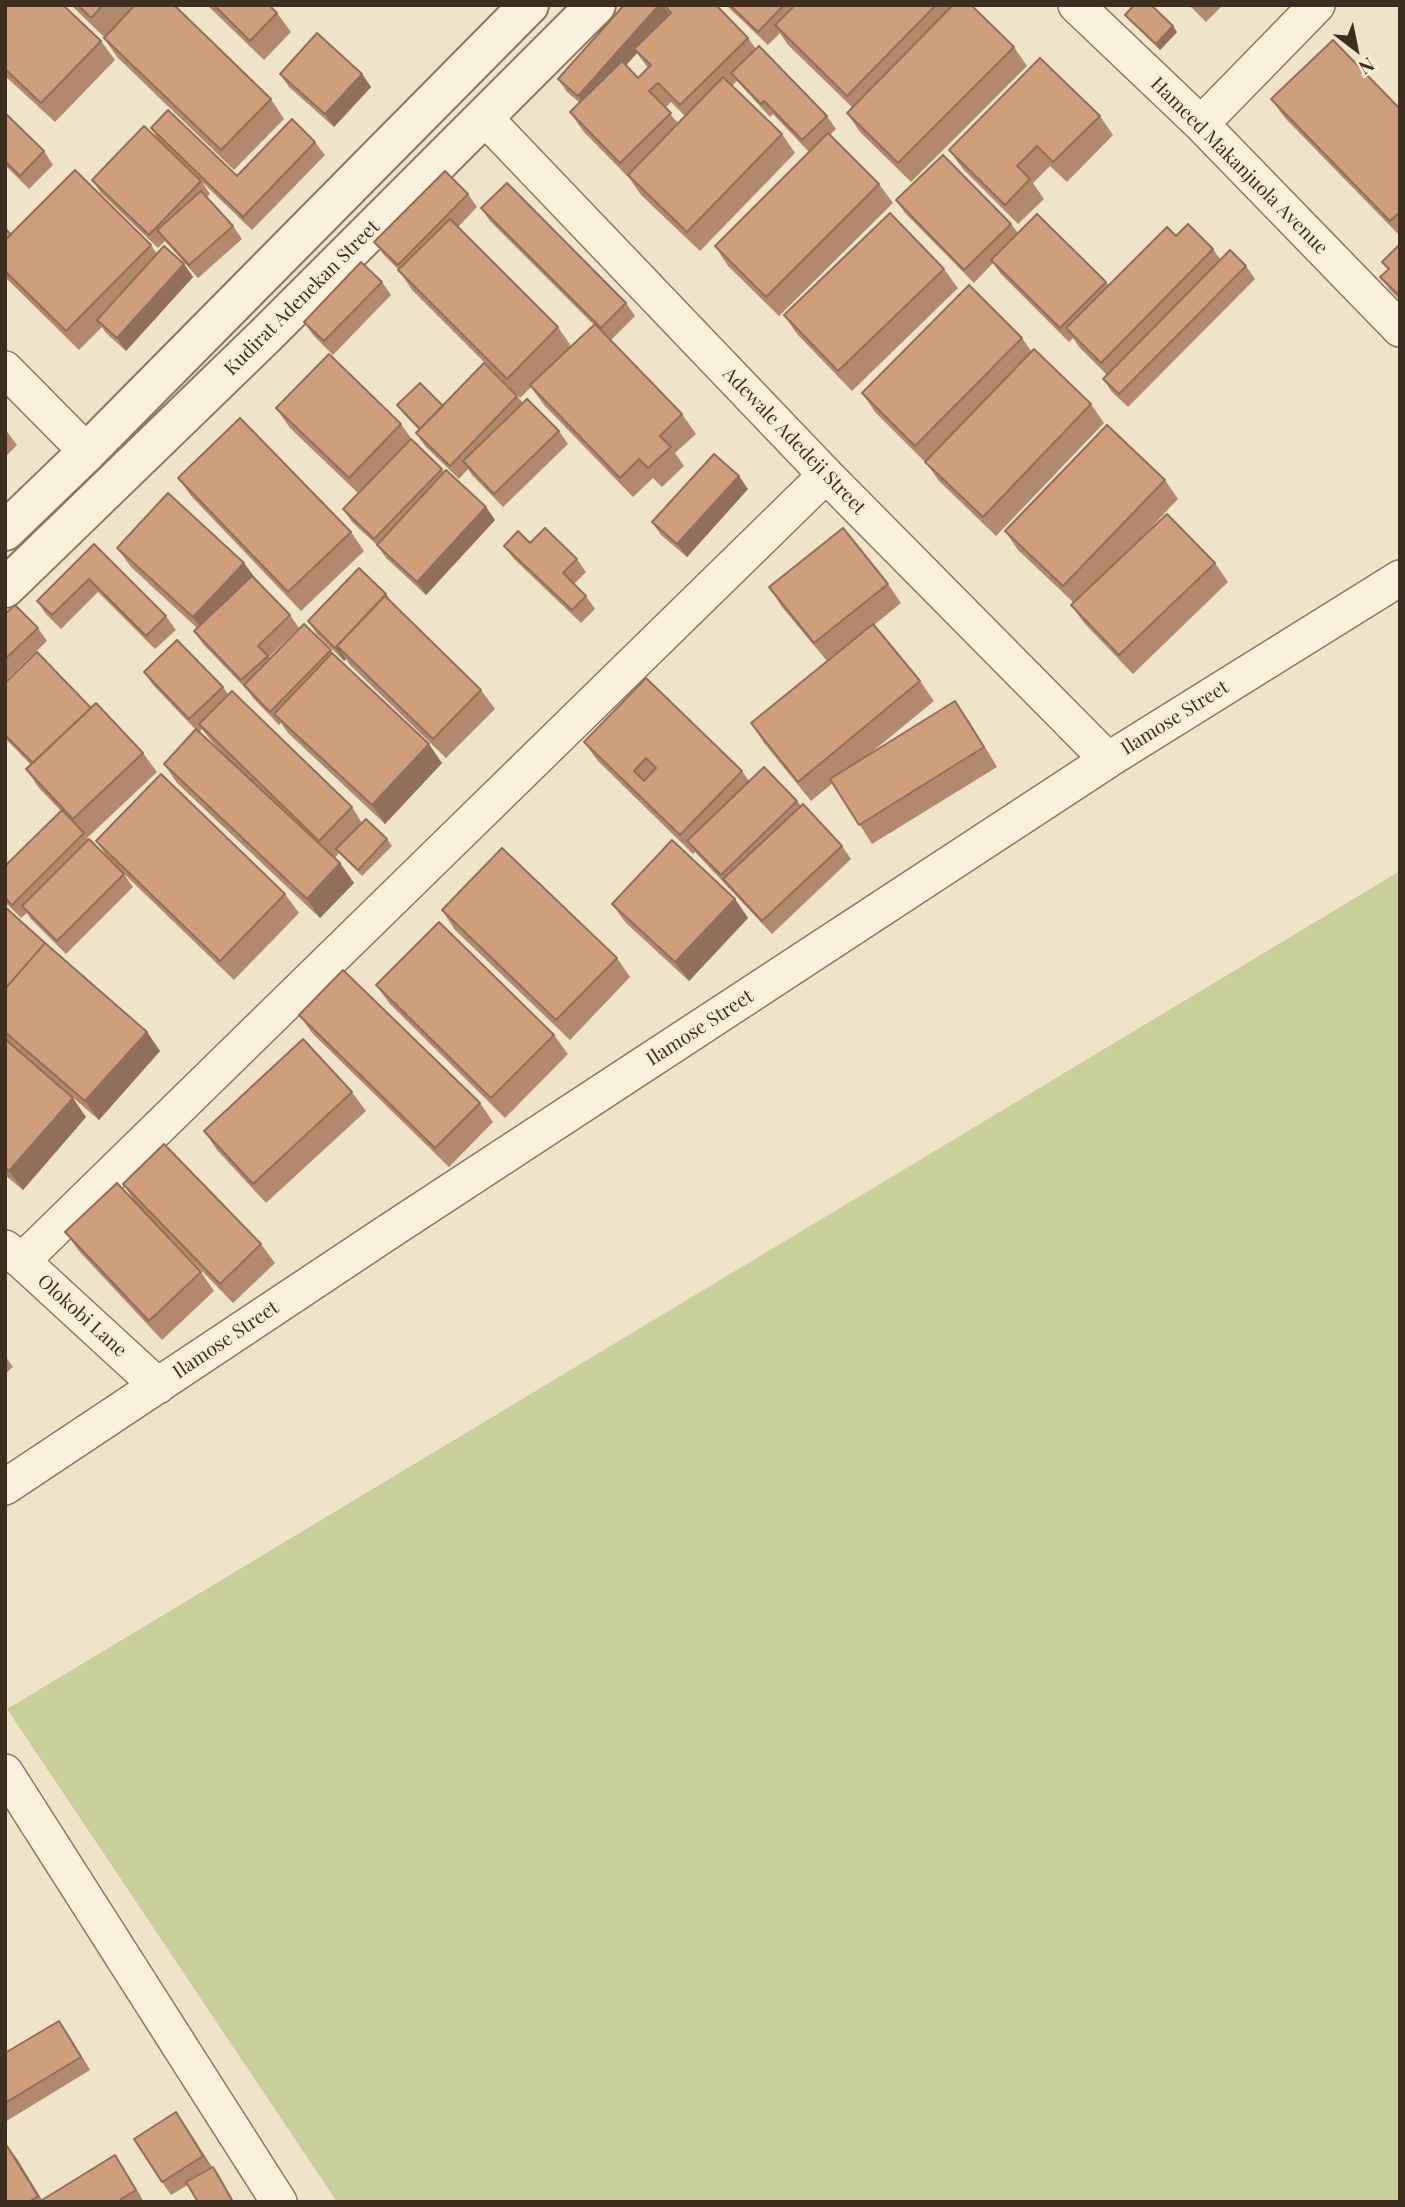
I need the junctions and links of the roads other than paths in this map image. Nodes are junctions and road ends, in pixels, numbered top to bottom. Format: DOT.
graph roads {
  1 [pos="529,5"];
  2 [pos="596,5"];
  3 [pos="1076,5"];
  4 [pos="1317,5"];
  5 [pos="484,117"];
  6 [pos="1200,124"];
  7 [pos="1400,329"];
  8 [pos="5,369"];
  9 [pos="87,452"];
  10 [pos="826,475"];
  11 [pos="5,531"];
  12 [pos="1400,578"];
  13 [pos="5,588"];
  14 [pos="1108,760"];
  15 [pos="14,1255"];
  16 [pos="158,1386"];
  17 [pos="5,1487"];
  18 [pos="5,1772"];
  19 [pos="279,2202"];
  1 -- 9 [label="street"];
  2 -- 5 [label="street, Kudirat Adenekan Street"];
  3 -- 6 [label="street, Hameed Makanjuola Avenue"];
  4 -- 6 [label="street"];
  5 -- 10 [label="street, Adewale Adedeji Street"];
  5 -- 13 [label="street, Kudirat Adenekan Street"];
  6 -- 7 [label="street, Hameed Makanjuola Avenue"];
  8 -- 9 [label="street"];
  9 -- 11 [label="street"];
  10 -- 14 [label="street, Adewale Adedeji Street"];
  10 -- 15 [label="street"];
  12 -- 14 [label="street, Ilamose Street"];
  14 -- 16 [label="street, Ilamose Street"];
  15 -- 16 [label="street, Olokobi Lane"];
  16 -- 17 [label="street, Ilamose Street"];
  18 -- 19 [label="street"];
}
